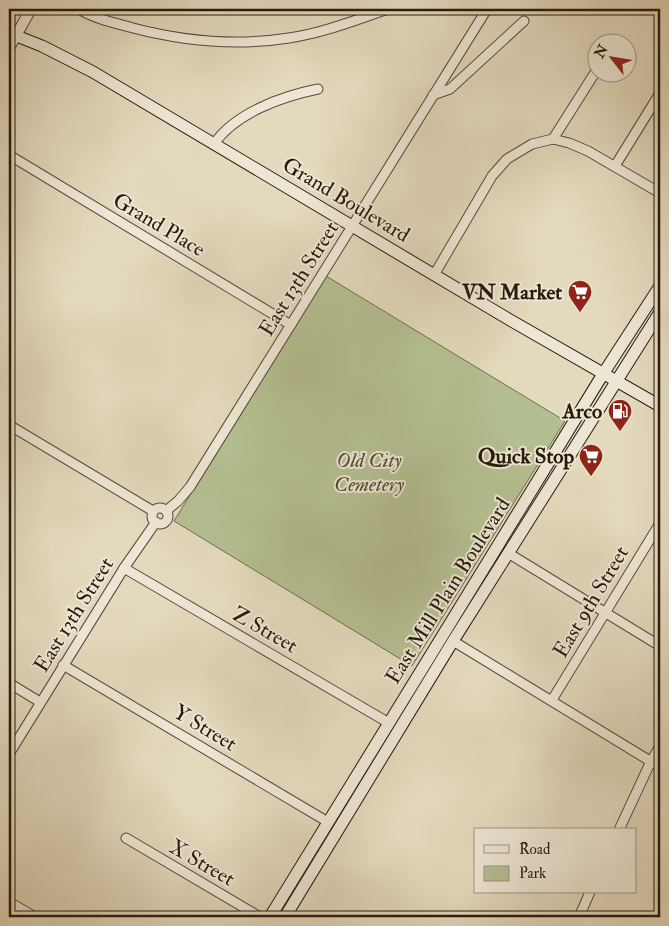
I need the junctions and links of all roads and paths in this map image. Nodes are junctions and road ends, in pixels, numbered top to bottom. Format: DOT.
graph roads {
  1 [pos="31,9"];
  2 [pos="79,9"];
  3 [pos="388,9"];
  4 [pos="487,9"];
  5 [pos="524,21"];
  6 [pos="12,34"];
  7 [pos="9,48"];
  8 [pos="589,82"];
  9 [pos="318,89"];
  10 [pos="660,93"];
  11 [pos="433,96"];
  12 [pos="553,139"];
  13 [pos="214,144"];
  14 [pos="9,155"];
  15 [pos="614,166"];
  16 [pos="660,193"];
  17 [pos="353,226"];
  18 [pos="434,275"];
  19 [pos="660,286"];
  20 [pos="660,312"];
  21 [pos="291,325"];
  22 [pos="603,374"];
  23 [pos="615,381"];
  24 [pos="660,406"];
  25 [pos="9,425"];
  26 [pos="166,511"];
  27 [pos="154,512"];
  28 [pos="156,522"];
  29 [pos="660,522"];
  30 [pos="508,553"];
  31 [pos="124,568"];
  32 [pos="606,613"];
  33 [pos="453,641"];
  34 [pos="660,646"];
  35 [pos="63,665"];
  36 [pos="9,683"];
  37 [pos="552,700"];
  38 [pos="40,702"];
  39 [pos="388,723"];
  40 [pos="660,746"];
  41 [pos="9,754"];
  42 [pos="651,760"];
  43 [pos="660,767"];
  44 [pos="328,822"];
  45 [pos="620,828"];
  46 [pos="126,838"];
  47 [pos="589,894"];
  48 [pos="9,902"];
  49 [pos="35,917"];
  50 [pos="260,917"];
  51 [pos="270,917"];
  52 [pos="285,917"];
  53 [pos="579,917"];
  1 -- 6 [label="street"];
  2 -- 3 [label="street"];
  4 -- 11 [label="street, East 13th Street"];
  5 -- 11 [label="street"];
  6 -- 7 [label="street"];
  6 -- 13 [label="main road, Grand Boulevard"];
  8 -- 12 [label="street"];
  9 -- 13 [label="street"];
  10 -- 15 [label="street"];
  11 -- 17 [label="street, East 13th Street"];
  12 -- 15 [label="street"];
  12 -- 18 [label="street"];
  13 -- 17 [label="main road, Grand Boulevard"];
  14 -- 21 [label="street, Grand Place"];
  15 -- 16 [label="street"];
  17 -- 18 [label="main road, Grand Boulevard"];
  17 -- 21 [label="street, East 13th Street"];
  18 -- 22 [label="main road, Grand Boulevard"];
  19 -- 22 [label="main road, East Mill Plain Boulevard"];
  20 -- 23 [label="main road, East Mill Plain Boulevard"];
  21 -- 26 [label="street, East 13th Street"];
  22 -- 23 [label="main road, Grand Boulevard"];
  22 -- 39 [label="main road, East Mill Plain Boulevard"];
  23 -- 24 [label="main road, Grand Boulevard"];
  23 -- 30 [label="main road, East Mill Plain Boulevard"];
  25 -- 27 [label="street"];
  26 -- 27 [label="street"];
  26 -- 28 [label="street"];
  27 -- 28 [label="street"];
  28 -- 31 [label="street, East 13th Street"];
  29 -- 32 [label="street, East 9th Street"];
  30 -- 32 [label="street"];
  30 -- 33 [label="main road, East Mill Plain Boulevard"];
  31 -- 35 [label="street, East 13th Street"];
  31 -- 39 [label="street, Z Street"];
  32 -- 34 [label="street"];
  32 -- 37 [label="street, East 9th Street"];
  33 -- 37 [label="street"];
  33 -- 52 [label="main road, East Mill Plain Boulevard"];
  35 -- 38 [label="street, East 13th Street"];
  35 -- 44 [label="street, Y Street"];
  36 -- 38 [label="street"];
  37 -- 42 [label="street"];
  38 -- 41 [label="street, East 13th Street"];
  39 -- 44 [label="main road, East Mill Plain Boulevard"];
  40 -- 42 [label="street"];
  42 -- 43 [label="street"];
  42 -- 45 [label="street"];
  44 -- 51 [label="main road, East Mill Plain Boulevard"];
  46 -- 50 [label="street, X Street"];
  47 -- 53 [label="street"];
  48 -- 49 [label="street"];
}
